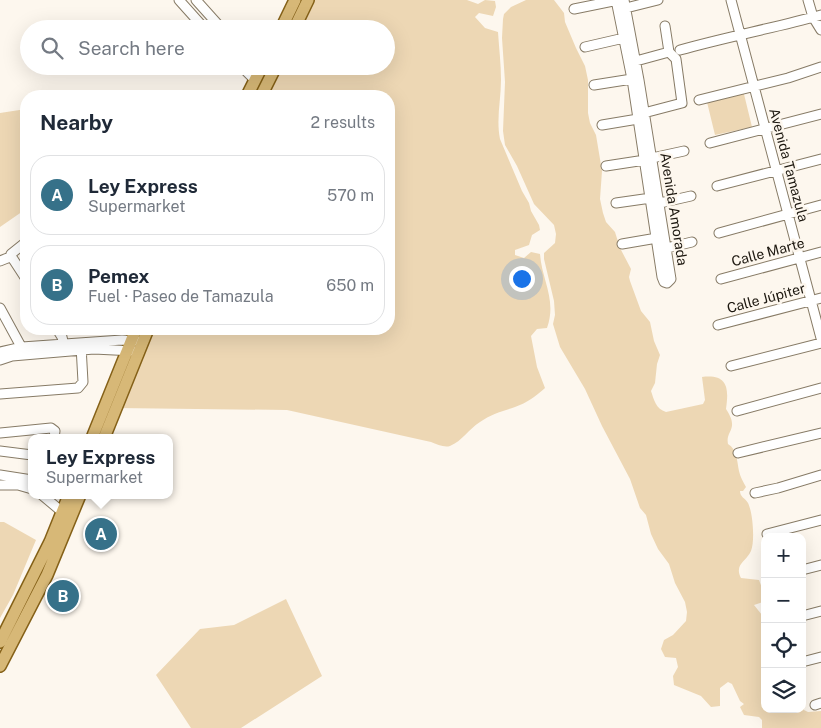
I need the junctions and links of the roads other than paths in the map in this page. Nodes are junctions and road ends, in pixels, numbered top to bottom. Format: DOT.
graph roads {
  1 [pos="179,0"];
  2 [pos="196,0"];
  3 [pos="295,0"];
  4 [pos="308,0"];
  5 [pos="617,0"];
  6 [pos="658,0"];
  7 [pos="731,0"];
  8 [pos="808,0"];
  9 [pos="625,4"];
  10 [pos="574,9"];
  11 [pos="817,16"];
  12 [pos="197,20"];
  13 [pos="214,20"];
  14 [pos="285,20"];
  15 [pos="298,20"];
  16 [pos="665,26"];
  17 [pos="821,30"];
  18 [pos="739,34"];
  19 [pos="624,38"];
  20 [pos="585,47"];
  21 [pos="680,50"];
  22 [pos="669,52"];
  23 [pos="636,61"];
  24 [pos="821,67"];
  25 [pos="256,75"];
  26 [pos="272,75"];
  27 [pos="632,79"];
  28 [pos="594,85"];
  29 [pos="753,86"];
  30 [pos="250,90"];
  31 [pos="264,90"];
  32 [pos="699,100"];
  33 [pos="821,114"];
  34 [pos="640,115"];
  35 [pos="602,125"];
  36 [pos="764,128"];
  37 [pos="710,143"];
  38 [pos="684,151"];
  39 [pos="648,159"];
  40 [pos="821,159"];
  41 [pos="606,166"];
  42 [pos="776,171"];
  43 [pos="717,186"];
  44 [pos="691,196"];
  45 [pos="655,201"];
  46 [pos="616,203"];
  47 [pos="821,206"];
  48 [pos="787,214"];
  49 [pos="659,231"];
  50 [pos="719,232"];
  51 [pos="692,242"];
  52 [pos="622,244"];
  53 [pos="20,247"];
  54 [pos="666,248"];
  55 [pos="821,252"];
  56 [pos="10,257"];
  57 [pos="799,258"];
  58 [pos="0,261"];
  59 [pos="20,271"];
  60 [pos="721,279"];
  61 [pos="821,298"];
  62 [pos="811,300"];
  63 [pos="0,308"];
  64 [pos="718,325"];
  65 [pos="60,335"];
  66 [pos="135,335"];
  67 [pos="143,335"];
  68 [pos="821,338"];
  69 [pos="821,343"];
  70 [pos="134,346"];
  71 [pos="81,347"];
  72 [pos="65,348"];
  73 [pos="23,351"];
  74 [pos="0,352"];
  75 [pos="0,360"];
  76 [pos="731,366"];
  77 [pos="821,388"];
  78 [pos="0,394"];
  79 [pos="736,410"];
  80 [pos="0,433"];
  81 [pos="821,433"];
  82 [pos="55,434"];
  83 [pos="94,434"];
  84 [pos="105,434"];
  85 [pos="0,451"];
  86 [pos="738,453"];
  87 [pos="28,454"];
  88 [pos="0,475"];
  89 [pos="821,475"];
  90 [pos="28,481"];
  91 [pos="18,482"];
  92 [pos="0,485"];
  93 [pos="28,487"];
  94 [pos="754,493"];
  95 [pos="47,499"];
  96 [pos="69,499"];
  97 [pos="77,499"];
  98 [pos="66,516"];
  99 [pos="821,520"];
  100 [pos="771,533"];
  101 [pos="39,566"];
  102 [pos="821,566"];
  103 [pos="806,569"];
  104 [pos="36,599"];
  105 [pos="821,611"];
  106 [pos="806,615"];
  107 [pos="0,642"];
  108 [pos="821,657"];
  109 [pos="806,661"];
  110 [pos="0,666"];
  1 -- 12 [label="street"];
  2 -- 13 [label="street"];
  3 -- 14 [label="main road"];
  4 -- 15 [label="main road"];
  5 -- 10 [label="street"];
  5 -- 19 [label="street, Avenida Amorada"];
  6 -- 9 [label="street"];
  7 -- 18 [label="street, Avenida Tamazula"];
  8 -- 11 [label="street"];
  9 -- 23 [label="street, Avenida Amorada"];
  11 -- 17 [label="street"];
  11 -- 18 [label="street"];
  16 -- 22 [label="street"];
  18 -- 21 [label="street"];
  18 -- 29 [label="street, Avenida Tamazula"];
  19 -- 20 [label="street"];
  19 -- 27 [label="street, Avenida Amorada"];
  22 -- 23 [label="street"];
  22 -- 34 [label="street"];
  23 -- 34 [label="street, Avenida Amorada"];
  24 -- 29 [label="street"];
  25 -- 30 [label="main road"];
  26 -- 31 [label="main road"];
  27 -- 28 [label="street"];
  27 -- 34 [label="street, Avenida Amorada"];
  29 -- 32 [label="street"];
  29 -- 36 [label="street, Avenida Tamazula"];
  33 -- 36 [label="street"];
  34 -- 35 [label="street"];
  34 -- 39 [label="street, Avenida Amorada"];
  36 -- 37 [label="street"];
  36 -- 42 [label="street, Avenida Tamazula"];
  38 -- 39 [label="street"];
  39 -- 41 [label="street"];
  39 -- 45 [label="street, Avenida Amorada"];
  40 -- 42 [label="street"];
  42 -- 43 [label="street"];
  42 -- 48 [label="street, Avenida Tamazula"];
  44 -- 45 [label="street"];
  45 -- 46 [label="street"];
  45 -- 49 [label="street, Avenida Amorada"];
  47 -- 48 [label="street"];
  48 -- 50 [label="street"];
  48 -- 57 [label="street, Avenida Tamazula"];
  49 -- 52 [label="street"];
  49 -- 54 [label="street, Avenida Amorada"];
  49 -- 54 [label="street, Avenida Amorada"];
  51 -- 54 [label="street"];
  53 -- 56 [label="street"];
  55 -- 57 [label="street, Calle Marte"];
  56 -- 58 [label="street"];
  56 -- 59 [label="street"];
  57 -- 60 [label="street, Calle Marte"];
  57 -- 62 [label="street, Avenida Tamazula"];
  61 -- 62 [label="street, Calle Júpiter"];
  62 -- 64 [label="street, Calle Júpiter"];
  62 -- 68 [label="street, Avenida Tamazula"];
  63 -- 73 [label="street"];
  65 -- 72 [label="street"];
  66 -- 70 [label="main road"];
  67 -- 70 [label="main road"];
  69 -- 76 [label="street"];
  70 -- 71 [label="street"];
  70 -- 83 [label="main road"];
  70 -- 84 [label="main road"];
  71 -- 72 [label="street"];
  71 -- 78 [label="street"];
  72 -- 73 [label="street"];
  73 -- 74 [label="street"];
  73 -- 75 [label="street"];
  77 -- 79 [label="street"];
  80 -- 82 [label="street"];
  81 -- 86 [label="street"];
  85 -- 87 [label="street"];
  88 -- 91 [label="street"];
  89 -- 94 [label="street"];
  90 -- 91 [label="street"];
  91 -- 92 [label="street"];
  91 -- 93 [label="street"];
  95 -- 98 [label="street"];
  96 -- 98 [label="main road"];
  97 -- 98 [label="main road"];
  98 -- 101 [label="main road"];
  98 -- 104 [label="main road"];
  99 -- 100 [label="street"];
  101 -- 104 [label="main road"];
  101 -- 107 [label="main road"];
  102 -- 103 [label="street"];
  104 -- 110 [label="main road"];
  105 -- 106 [label="street"];
  108 -- 109 [label="street"];
}
